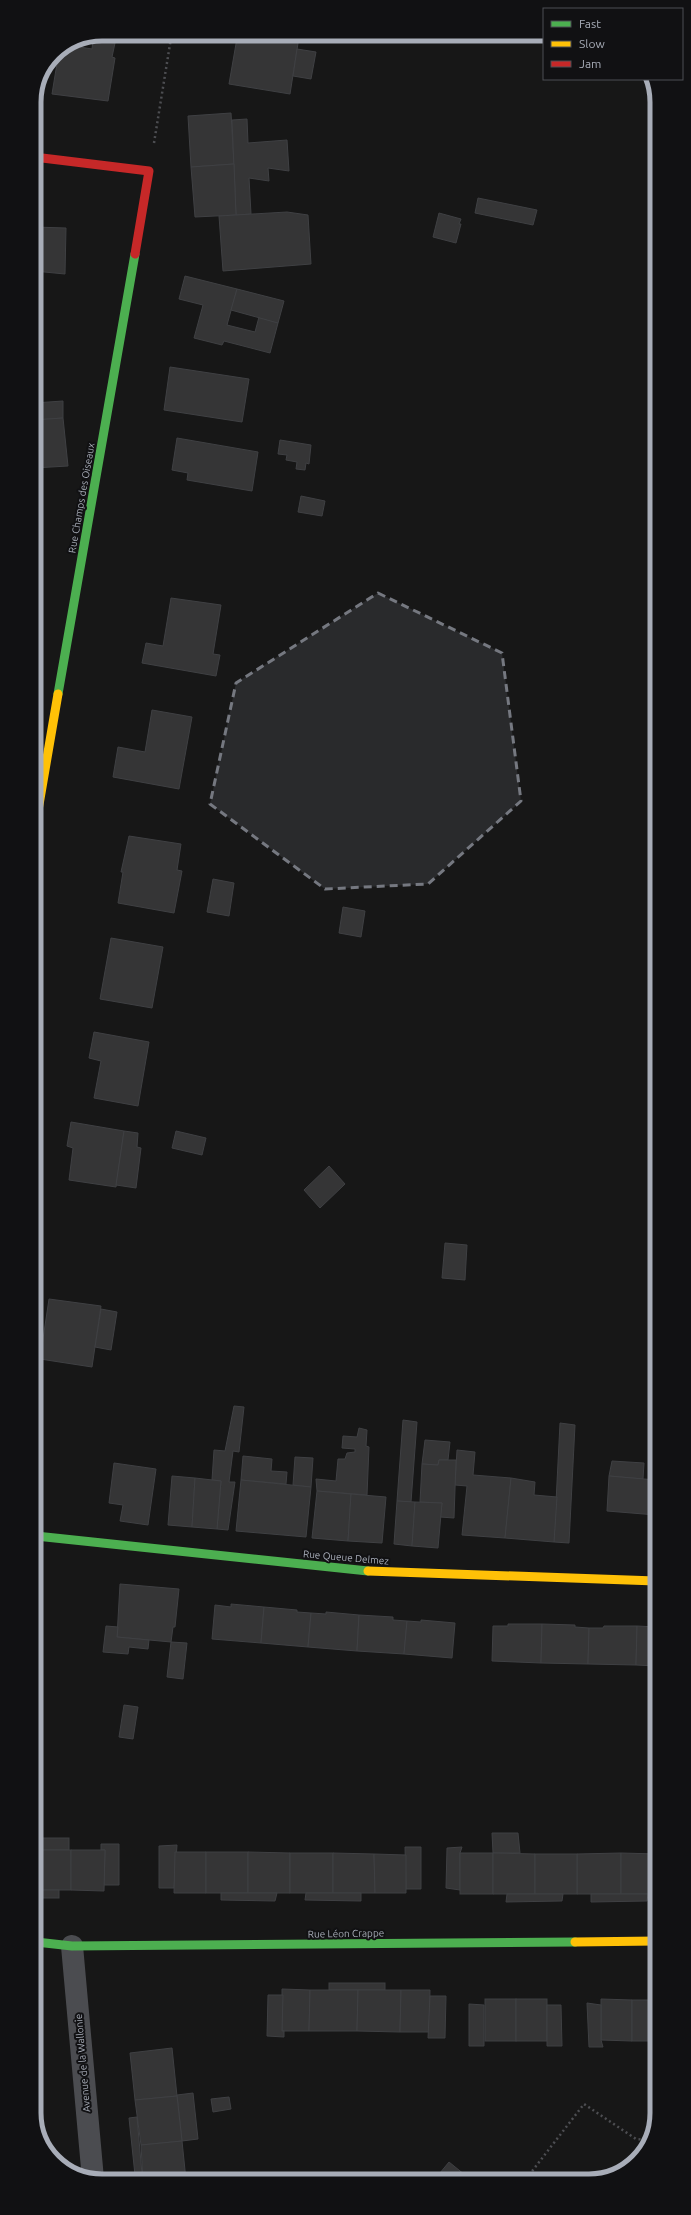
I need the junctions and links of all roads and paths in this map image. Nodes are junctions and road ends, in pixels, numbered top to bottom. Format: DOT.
graph roads {
  1 [pos="171,41"];
  2 [pos="41,158"];
  3 [pos="149,171"];
  4 [pos="41,793"];
  5 [pos="41,1537"];
  6 [pos="650,1581"];
  7 [pos="650,1941"];
  8 [pos="41,1943"];
  9 [pos="72,1946"];
  10 [pos="644,2140"];
  11 [pos="92,2173"];
  12 [pos="530,2174"];
  1 -- 3 [label="path"];
  2 -- 3 [label="street"];
  3 -- 4 [label="street, Rue Champs des Oiseaux"];
  5 -- 6 [label="street, Rue Queue Delmez"];
  7 -- 9 [label="street, Rue Léon Crappe"];
  8 -- 9 [label="street, Rue Léon Crappe"];
  9 -- 11 [label="street, Avenue de la Wallonie"];
  10 -- 12 [label="path"];
}
